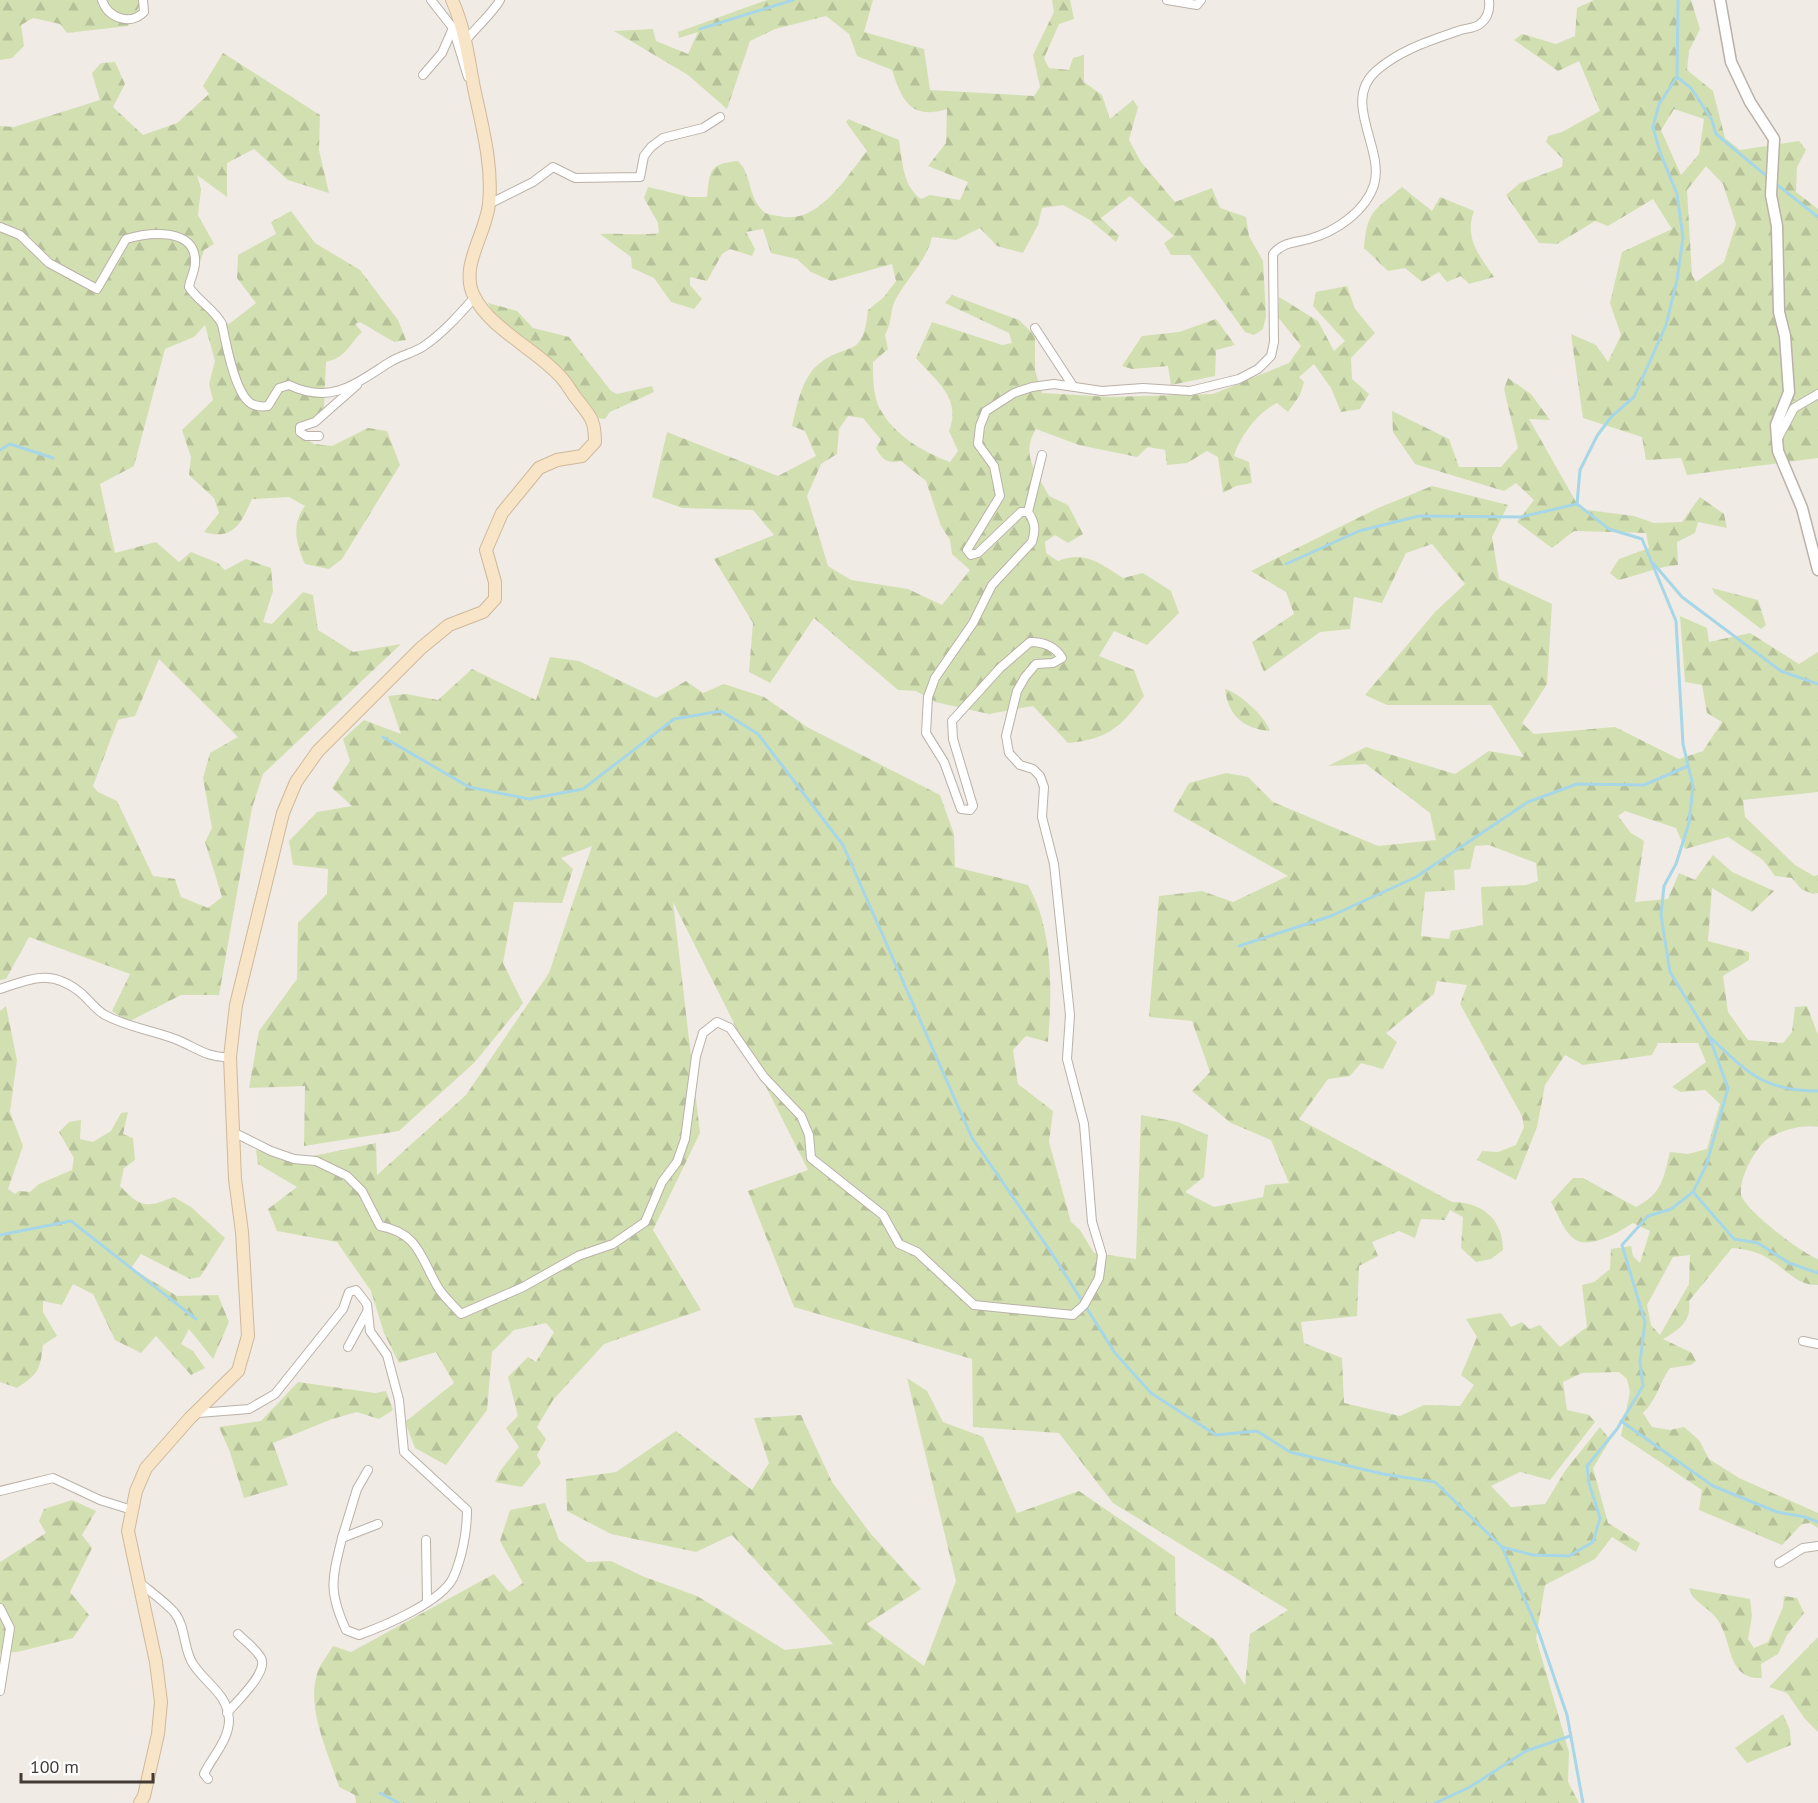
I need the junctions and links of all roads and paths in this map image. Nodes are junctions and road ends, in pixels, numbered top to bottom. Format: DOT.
graph roads {
  1 [pos="102,0"];
  2 [pos="143,0"];
  3 [pos="452,0"];
  4 [pos="500,0"];
  5 [pos="1167,0"];
  6 [pos="1201,0"];
  7 [pos="1489,0"];
  8 [pos="1720,0"];
  9 [pos="434,3"];
  10 [pos="453,28"];
  11 [pos="467,39"];
  12 [pos="423,75"];
  13 [pos="474,89"];
  14 [pos="720,117"];
  15 [pos="489,204"];
  16 [pos="0,227"];
  17 [pos="474,298"];
  18 [pos="1035,328"];
  19 [pos="358,385"];
  20 [pos="1072,386"];
  21 [pos="1818,394"];
  22 [pos="319,436"];
  23 [pos="1777,440"];
  24 [pos="1042,455"];
  25 [pos="1028,512"];
  26 [pos="1818,570"];
  27 [pos="0,989"];
  28 [pos="230,1057"];
  29 [pos="233,1132"];
  30 [pos="368,1311"];
  31 [pos="1803,1341"];
  32 [pos="1818,1344"];
  33 [pos="348,1347"];
  34 [pos="198,1413"];
  35 [pos="368,1470"];
  36 [pos="0,1491"];
  37 [pos="132,1510"];
  38 [pos="378,1524"];
  39 [pos="342,1538"];
  40 [pos="426,1540"];
  41 [pos="1818,1546"];
  42 [pos="1779,1563"];
  43 [pos="137,1580"];
  44 [pos="427,1601"];
  45 [pos="0,1608"];
  46 [pos="238,1634"];
  47 [pos="0,1691"];
  48 [pos="227,1713"];
  49 [pos="208,1779"];
  50 [pos="140,1803"];
  1 -- 2 [label="street"];
  3 -- 11 [label="main road"];
  4 -- 11 [label="street"];
  5 -- 6 [label="street"];
  7 -- 20 [label="street"];
  8 -- 23 [label="street"];
  9 -- 10 [label="street"];
  10 -- 12 [label="street"];
  10 -- 13 [label="street"];
  11 -- 13 [label="main road"];
  13 -- 15 [label="main road"];
  14 -- 15 [label="street"];
  15 -- 17 [label="main road"];
  16 -- 19 [label="street"];
  17 -- 19 [label="street"];
  17 -- 28 [label="main road"];
  18 -- 20 [label="street"];
  19 -- 22 [label="street"];
  20 -- 25 [label="street"];
  21 -- 23 [label="street"];
  23 -- 26 [label="street"];
  24 -- 25 [label="street"];
  25 -- 29 [label="street"];
  27 -- 28 [label="street"];
  28 -- 29 [label="main road"];
  29 -- 34 [label="main road"];
  30 -- 33 [label="street"];
  30 -- 34 [label="street"];
  30 -- 44 [label="street"];
  31 -- 32 [label="street"];
  34 -- 37 [label="main road"];
  35 -- 39 [label="street"];
  36 -- 37 [label="street"];
  37 -- 43 [label="main road"];
  38 -- 39 [label="street"];
  39 -- 44 [label="street"];
  40 -- 44 [label="street"];
  41 -- 42 [label="street"];
  43 -- 48 [label="street"];
  43 -- 50 [label="main road"];
  45 -- 47 [label="street"];
  46 -- 48 [label="street"];
  48 -- 49 [label="street"];
}
